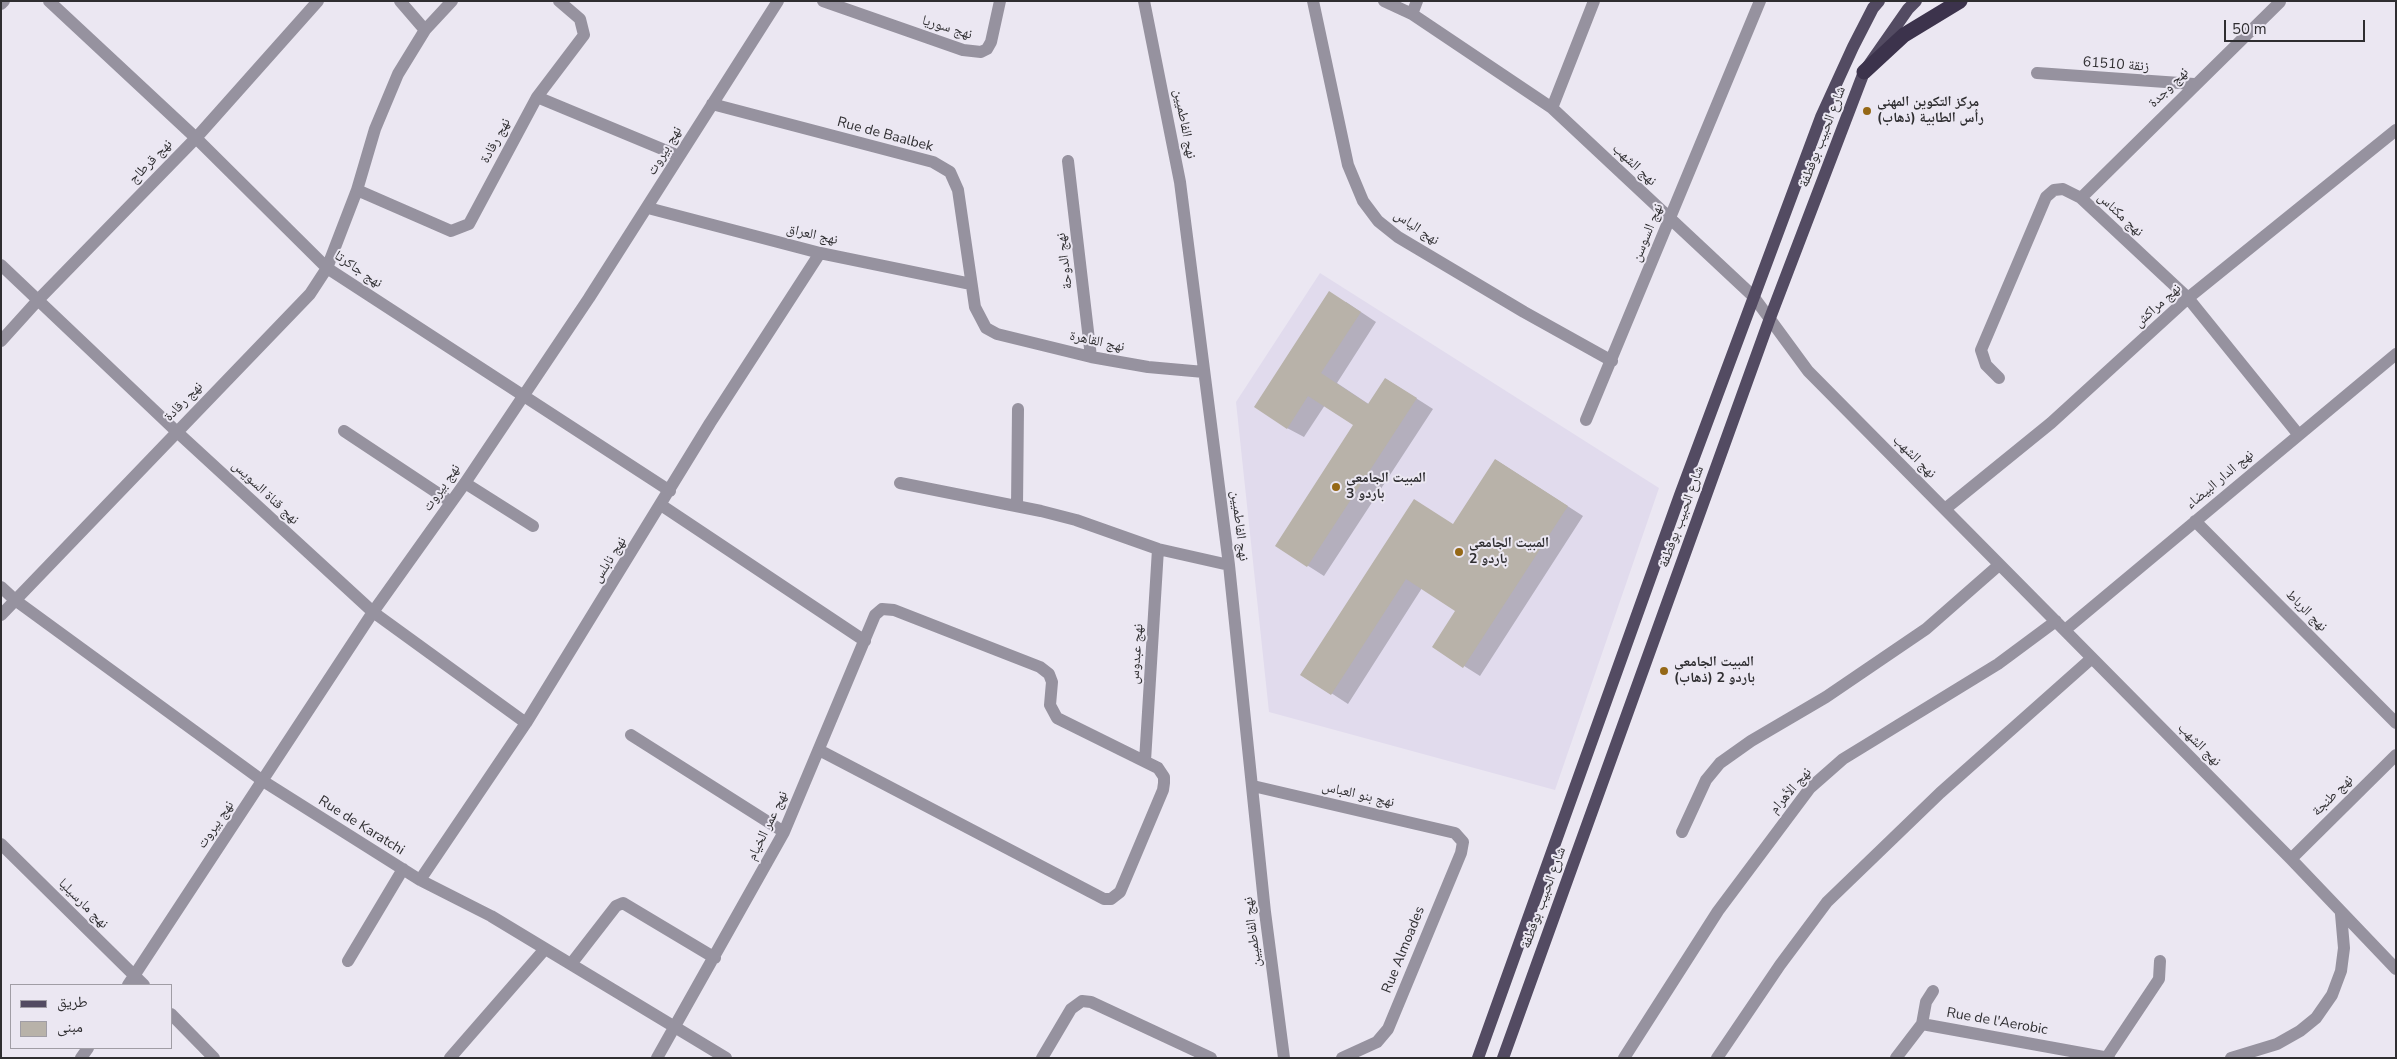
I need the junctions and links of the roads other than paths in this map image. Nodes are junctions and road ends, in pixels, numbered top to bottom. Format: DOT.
graph roads {
  1 [pos="4,1"];
  2 [pos="49,1"];
  3 [pos="318,1"];
  4 [pos="400,1"];
  5 [pos="452,1"];
  6 [pos="560,1"];
  7 [pos="823,1"];
  8 [pos="1000,1"];
  9 [pos="1144,1"];
  10 [pos="1313,1"];
  11 [pos="1384,1"];
  12 [pos="1418,1"];
  13 [pos="1594,1"];
  14 [pos="1760,1"];
  15 [pos="1879,1"];
  16 [pos="1916,1"];
  17 [pos="1960,1"];
  18 [pos="2280,2"];
  19 [pos="775,3"];
  20 [pos="1,4"];
  21 [pos="1412,14"];
  22 [pos="425,30"];
  23 [pos="1864,72"];
  24 [pos="2037,73"];
  25 [pos="2194,84"];
  26 [pos="538,97"];
  27 [pos="712,104"];
  28 [pos="1552,108"];
  29 [pos="2396,130"];
  30 [pos="196,138"];
  31 [pos="679,156"];
  32 [pos="1068,160"];
  33 [pos="357,190"];
  34 [pos="2081,198"];
  35 [pos="648,208"];
  36 [pos="1670,220"];
  37 [pos="820,253"];
  38 [pos="1,265"];
  39 [pos="327,268"];
  40 [pos="971,284"];
  41 [pos="1753,296"];
  42 [pos="2188,298"];
  43 [pos="39,299"];
  44 [pos="1770,318"];
  45 [pos="986,328"];
  46 [pos="1,340"];
  47 [pos="2396,354"];
  48 [pos="1091,357"];
  49 [pos="1612,361"];
  50 [pos="1204,372"];
  51 [pos="1999,378"];
  52 [pos="524,394"];
  53 [pos="1018,409"];
  54 [pos="1586,420"];
  55 [pos="176,431"];
  56 [pos="344,431"];
  57 [pos="2298,434"];
  58 [pos="465,483"];
  59 [pos="900,483"];
  60 [pos="670,491"];
  61 [pos="451,502"];
  62 [pos="661,505"];
  63 [pos="1016,506"];
  64 [pos="1945,509"];
  65 [pos="2195,521"];
  66 [pos="533,526"];
  67 [pos="1158,549"];
  68 [pos="2000,564"];
  69 [pos="1229,565"];
  70 [pos="1,587"];
  71 [pos="15,600"];
  72 [pos="373,612"];
  73 [pos="1,615"];
  74 [pos="2060,626"];
  75 [pos="864,641"];
  76 [pos="2092,658"];
  77 [pos="526,723"];
  78 [pos="2396,723"];
  79 [pos="631,735"];
  80 [pos="819,750"];
  81 [pos="2396,755"];
  82 [pos="1145,761"];
  83 [pos="263,782"];
  84 [pos="1253,786"];
  85 [pos="784,832"];
  86 [pos="1682,832"];
  87 [pos="1455,833"];
  88 [pos="1,844"];
  89 [pos="2291,859"];
  90 [pos="402,869"];
  91 [pos="420,880"];
  92 [pos="2342,914"];
  93 [pos="545,949"];
  94 [pos="715,958"];
  95 [pos="348,961"];
  96 [pos="2160,961"];
  97 [pos="570,964"];
  98 [pos="2396,969"];
  99 [pos="131,980"];
  100 [pos="1933,991"];
  101 [pos="172,1015"];
  102 [pos="1922,1024"];
  103 [pos="675,1028"];
  104 [pos="214,1058"];
  105 [pos="450,1058"];
  106 [pos="657,1058"];
  107 [pos="726,1058"];
  108 [pos="1042,1058"];
  109 [pos="1212,1058"];
  110 [pos="1284,1058"];
  111 [pos="1342,1058"];
  112 [pos="1478,1058"];
  113 [pos="1503,1058"];
  114 [pos="1624,1058"];
  115 [pos="1717,1058"];
  116 [pos="1896,1058"];
  117 [pos="2108,1058"];
  118 [pos="2231,1058"];
  1 -- 20 [label="street"];
  2 -- 30 [label="street, نهج جاكرتا"];
  3 -- 30 [label="street, نهج قرطاج"];
  4 -- 22 [label="street"];
  5 -- 22 [label="street, نهج رقادة"];
  6 -- 26 [label="street, نهج رقادة"];
  7 -- 8 [label="street, نهج سوريا"];
  9 -- 50 [label="street, نهج الفاطميين"];
  10 -- 49 [label="street, نهج الياس"];
  11 -- 21 [label="street, نهج الشهب"];
  12 -- 21 [label="street"];
  13 -- 28 [label="street"];
  14 -- 36 [label="street, نهج السوسن"];
  15 -- 41 [label="main road, شارع الحبيب بوقطفة"];
  16 -- 23 [label="main road, شارع الحبيب بوقطفة"];
  17 -- 23 [label="highway"];
  18 -- 25 [label="street, نهج وجدة"];
  19 -- 27 [label="street, نهج بيروت"];
  21 -- 28 [label="street, نهج الشهب"];
  22 -- 33 [label="street, نهج رقادة"];
  23 -- 44 [label="main road, شارع الحبيب بوقطفة"];
  24 -- 25 [label="street, زنقة 61510"];
  25 -- 34 [label="street, نهج وجدة"];
  26 -- 31 [label="street"];
  26 -- 33 [label="street, نهج رقادة"];
  27 -- 31 [label="street, نهج بيروت"];
  27 -- 40 [label="street, Rue de Baalbek"];
  28 -- 36 [label="street, نهج الشهب"];
  29 -- 42 [label="street, نهج مراكش"];
  30 -- 39 [label="street, نهج جاكرتا"];
  30 -- 43 [label="street, نهج قرطاج"];
  31 -- 35 [label="street, نهج بيروت"];
  32 -- 48 [label="street, نهج الدوحة"];
  33 -- 39 [label="street, نهج رقادة"];
  34 -- 42 [label="street, نهج مكناس"];
  34 -- 51 [label="street, نهج مكناس"];
  35 -- 37 [label="street, نهج العراق"];
  35 -- 52 [label="street, نهج بيروت"];
  36 -- 41 [label="street, نهج الشهب"];
  36 -- 49 [label="street, نهج السوسن"];
  37 -- 40 [label="street, نهج العراق"];
  37 -- 60 [label="street, نهج نابلس"];
  38 -- 43 [label="street, نهج قناة السويس"];
  39 -- 52 [label="street, نهج جاكرتا"];
  39 -- 55 [label="street, نهج رقادة"];
  40 -- 45 [label="street, Rue de Baalbek"];
  41 -- 44 [label="street, نهج الشهب"];
  41 -- 112 [label="main road, شارع الحبيب بوقطفة"];
  42 -- 57 [label="street, نهج مكناس"];
  42 -- 64 [label="street, نهج مراكش"];
  43 -- 46 [label="street, نهج قرطاج"];
  43 -- 55 [label="street, نهج قناة السويس"];
  44 -- 64 [label="street, نهج الشهب"];
  44 -- 113 [label="main road, شارع الحبيب بوقطفة"];
  45 -- 48 [label="street, نهج القاهرة"];
  47 -- 57 [label="street, نهج الدار البيضاء"];
  48 -- 50 [label="street, نهج القاهرة"];
  49 -- 54 [label="street, نهج السوسن"];
  50 -- 69 [label="street, نهج الفاطميين"];
  52 -- 58 [label="street, نهج بيروت"];
  52 -- 60 [label="street, نهج جاكرتا"];
  53 -- 63 [label="street"];
  55 -- 71 [label="street, نهج رقادة"];
  55 -- 72 [label="street, نهج قناة السويس"];
  56 -- 61 [label="street"];
  57 -- 65 [label="street, نهج الدار البيضاء"];
  58 -- 61 [label="street, نهج بيروت"];
  58 -- 66 [label="street"];
  59 -- 63 [label="street"];
  60 -- 62 [label="street, نهج نابلس"];
  61 -- 72 [label="street, نهج بيروت"];
  62 -- 75 [label="street"];
  62 -- 77 [label="street, نهج نابلس"];
  63 -- 67 [label="street"];
  64 -- 68 [label="street, نهج الشهب"];
  65 -- 74 [label="street, نهج الدار البيضاء"];
  65 -- 78 [label="street, نهج الرباط"];
  67 -- 69 [label="street"];
  67 -- 82 [label="street, نهج عبدوس"];
  68 -- 74 [label="street, نهج الشهب"];
  68 -- 86 [label="street"];
  69 -- 84 [label="street, نهج الفاطميين"];
  70 -- 71 [label="street, Rue de Karatchi"];
  71 -- 73 [label="street, نهج رقادة"];
  71 -- 83 [label="street, Rue de Karatchi"];
  72 -- 77 [label="street, نهج قناة السويس"];
  72 -- 83 [label="street, نهج بيروت"];
  74 -- 76 [label="street, نهج الشهب"];
  74 -- 114 [label="street, نهج الأهرام"];
  75 -- 80 [label="street, نهج عمر الخيام"];
  75 -- 82 [label="street, نهج عمر الخيام"];
  76 -- 89 [label="street, نهج الشهب"];
  76 -- 115 [label="street"];
  77 -- 91 [label="street, نهج نابلس"];
  79 -- 85 [label="street"];
  80 -- 82 [label="street"];
  80 -- 85 [label="street, نهج عمر الخيام"];
  81 -- 89 [label="street, نهج طنجة"];
  83 -- 90 [label="street, Rue de Karatchi"];
  83 -- 99 [label="street, نهج بيروت"];
  84 -- 87 [label="street, نهج بنو العباس"];
  84 -- 110 [label="street, نهج الفاطميين"];
  85 -- 94 [label="street, نهج عمر الخيام"];
  87 -- 111 [label="street, Rue Almoades"];
  88 -- 99 [label="street, نهج مارسيليا"];
  89 -- 92 [label="street, نهج الشهب"];
  90 -- 91 [label="street, Rue de Karatchi"];
  90 -- 95 [label="street"];
  91 -- 93 [label="street, Rue de Karatchi"];
  92 -- 98 [label="street, نهج الشهب"];
  92 -- 118 [label="street"];
  93 -- 97 [label="street, Rue de Karatchi"];
  93 -- 105 [label="street"];
  94 -- 97 [label="street"];
  94 -- 103 [label="street, نهج عمر الخيام"];
  96 -- 117 [label="street"];
  97 -- 103 [label="street, Rue de Karatchi"];
  100 -- 102 [label="street"];
  101 -- 104 [label="street"];
  102 -- 116 [label="street"];
  102 -- 117 [label="street, Rue de l'Aerobic"];
  103 -- 106 [label="street, نهج عمر الخيام"];
  103 -- 107 [label="street, Rue de Karatchi"];
  108 -- 109 [label="street"];
}
